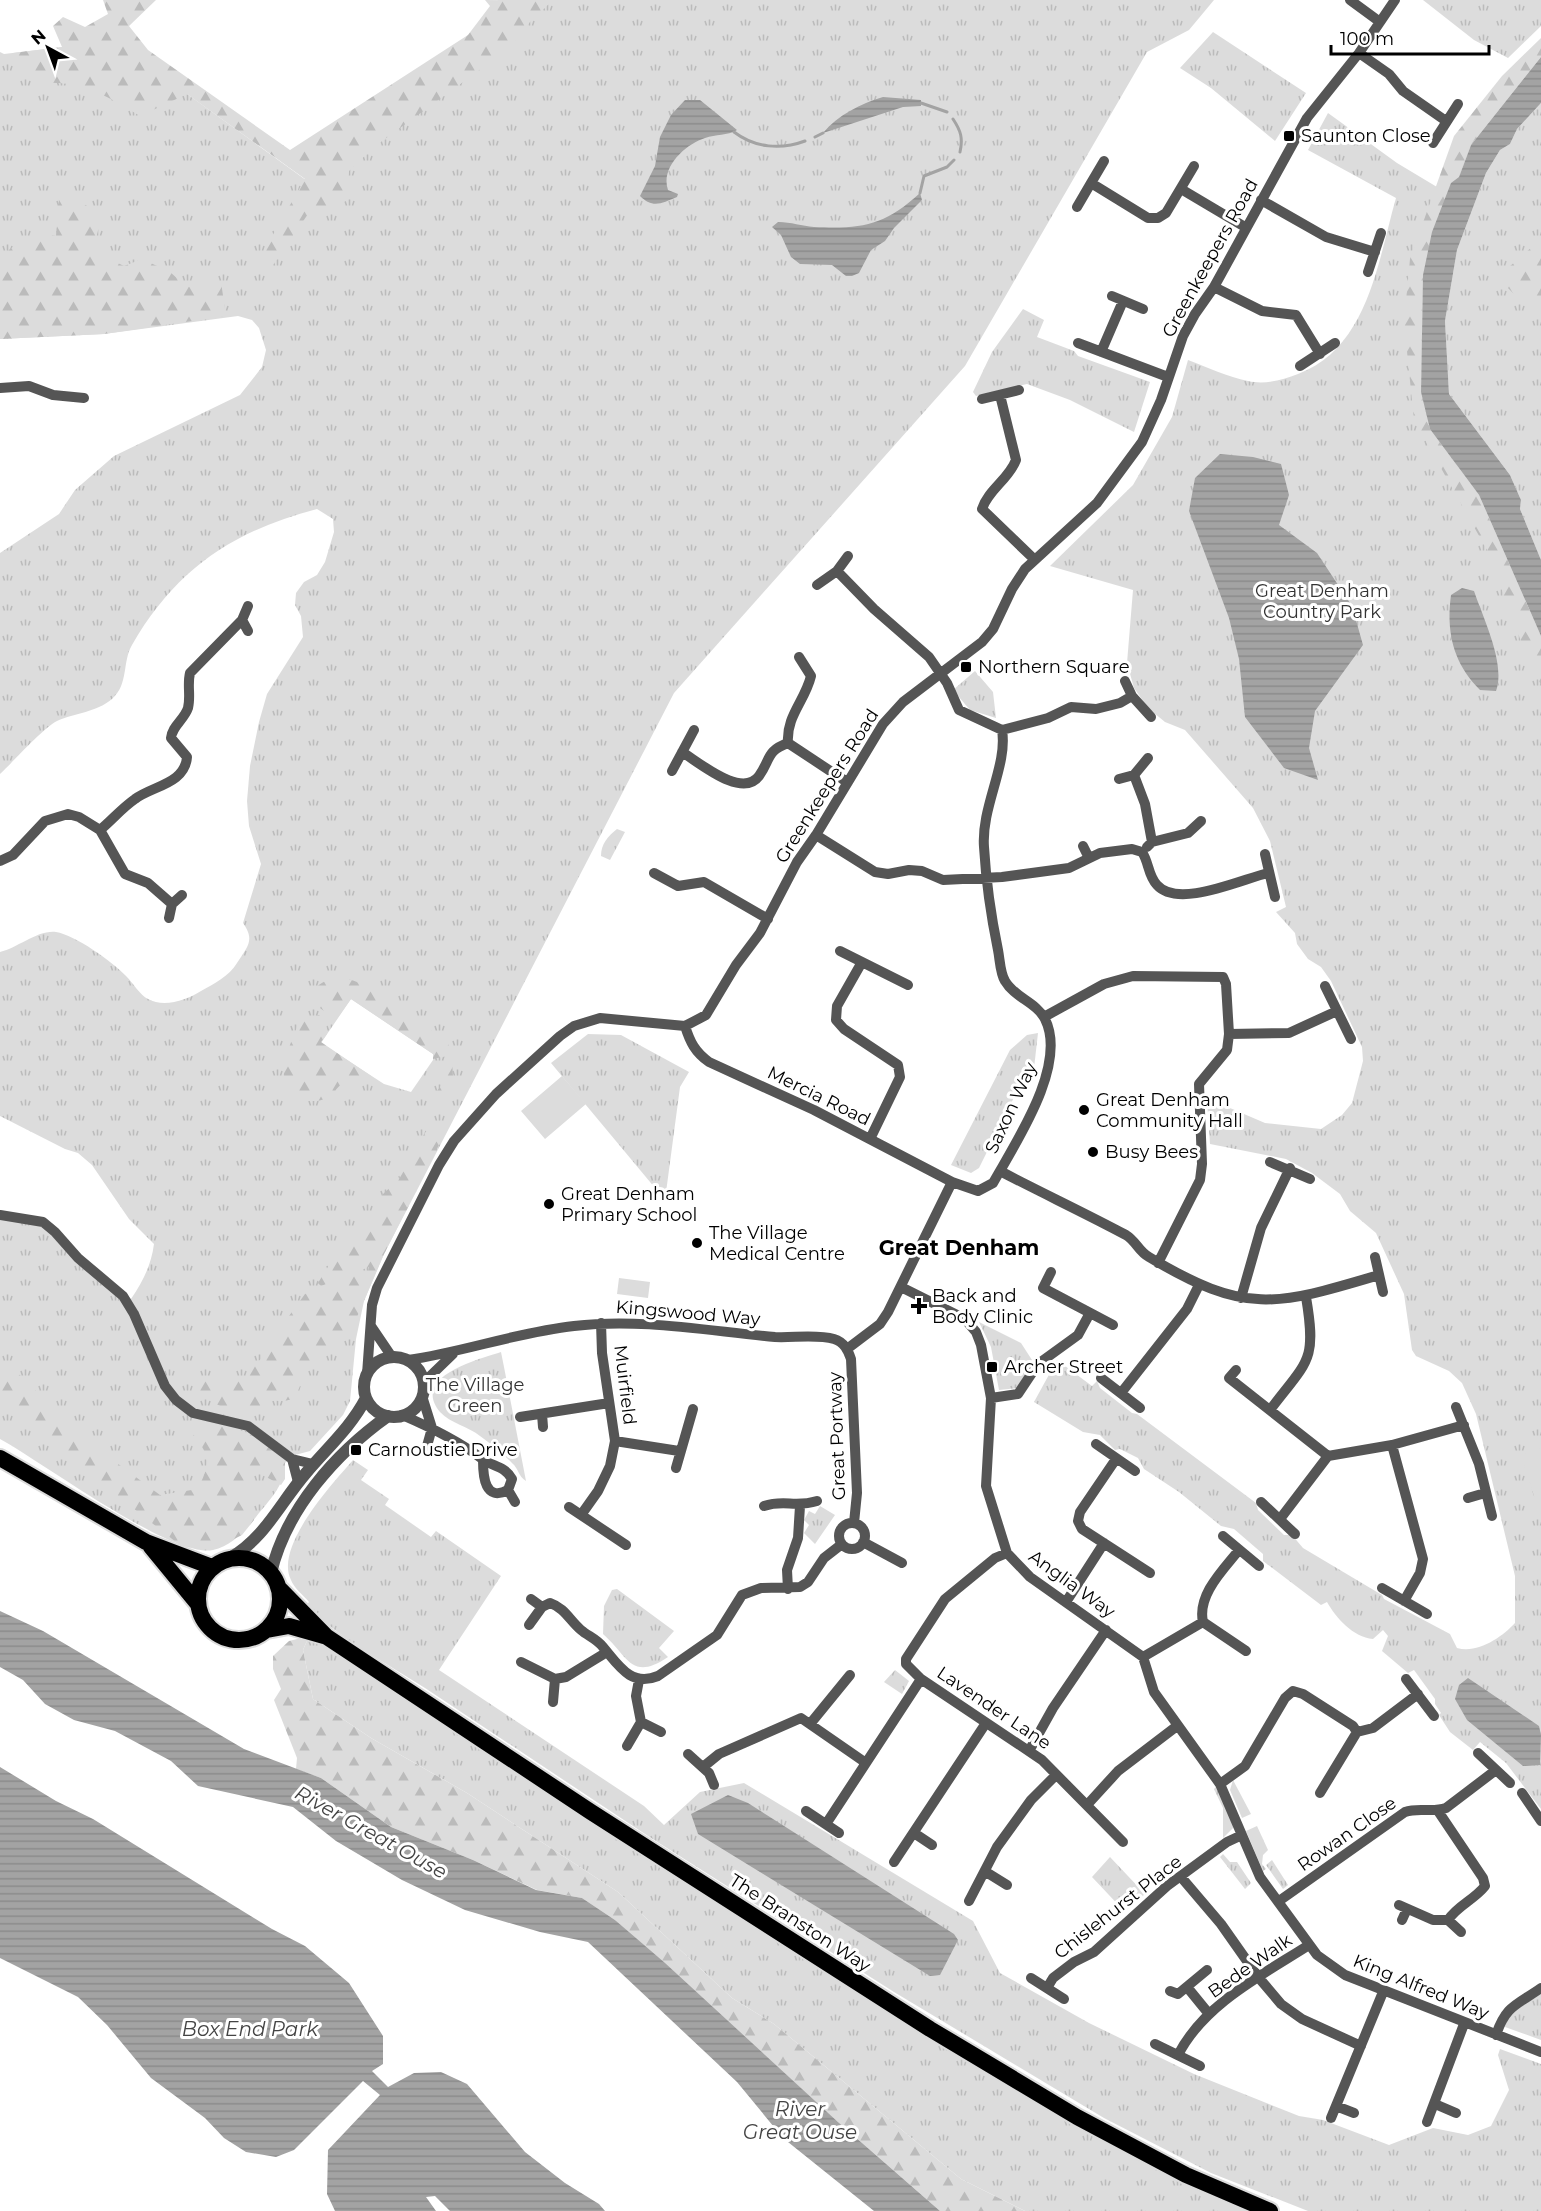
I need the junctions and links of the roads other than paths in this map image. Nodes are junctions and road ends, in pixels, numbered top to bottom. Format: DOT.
graph roads {
  1 [pos="1350,0"];
  2 [pos="1395,0"];
  3 [pos="1380,22"];
  4 [pos="1359,53"];
  5 [pos="1458,104"];
  6 [pos="1446,121"];
  7 [pos="1433,143"];
  8 [pos="1104,161"];
  9 [pos="1194,166"];
  10 [pos="1091,183"];
  11 [pos="1182,189"];
  12 [pos="1261,201"];
  13 [pos="1077,207"];
  14 [pos="1245,227"];
  15 [pos="1381,233"];
  16 [pos="1375,252"];
  17 [pos="1368,272"];
  18 [pos="1214,287"];
  19 [pos="1112,296"];
  20 [pos="1123,301"];
  21 [pos="1143,309"];
  22 [pos="1078,343"];
  23 [pos="1335,343"];
  24 [pos="1101,352"];
  25 [pos="1320,354"];
  26 [pos="1300,366"];
  27 [pos="1168,377"];
  28 [pos="0,388"];
  29 [pos="1019,390"];
  30 [pos="1000,395"];
  31 [pos="84,398"];
  32 [pos="982,399"];
  33 [pos="848,556"];
  34 [pos="1034,559"];
  35 [pos="837,571"];
  36 [pos="818,585"];
  37 [pos="248,606"];
  38 [pos="242,620"];
  39 [pos="248,631"];
  40 [pos="799,657"];
  41 [pos="942,674"];
  42 [pos="1125,681"];
  43 [pos="1132,696"];
  44 [pos="1151,717"];
  45 [pos="694,730"];
  46 [pos="1002,730"];
  47 [pos="789,743"];
  48 [pos="682,752"];
  49 [pos="1148,758"];
  50 [pos="672,771"];
  51 [pos="1134,775"];
  52 [pos="1119,779"];
  53 [pos="847,782"];
  54 [pos="1202,821"];
  55 [pos="100,830"];
  56 [pos="816,836"];
  57 [pos="1152,842"];
  58 [pos="1083,846"];
  59 [pos="1142,852"];
  60 [pos="1265,854"];
  61 [pos="1089,858"];
  62 [pos="0,861"];
  63 [pos="654,873"];
  64 [pos="1268,873"];
  65 [pos="987,877"];
  66 [pos="182,895"];
  67 [pos="1275,897"];
  68 [pos="172,904"];
  69 [pos="169,918"];
  70 [pos="768,919"];
  71 [pos="840,951"];
  72 [pos="862,962"];
  73 [pos="908,985"];
  74 [pos="1325,986"];
  75 [pos="1337,1011"];
  76 [pos="1044,1017"];
  77 [pos="686,1026"];
  78 [pos="1229,1034"];
  79 [pos="1351,1039"];
  80 [pos="870,1139"];
  81 [pos="1270,1162"];
  82 [pos="1290,1168"];
  83 [pos="1000,1171"];
  84 [pos="1310,1179"];
  85 [pos="952,1182"];
  86 [pos="0,1215"];
  87 [pos="1375,1257"];
  88 [pos="1158,1263"];
  89 [pos="1051,1272"];
  90 [pos="1379,1275"];
  91 [pos="1199,1285"];
  92 [pos="901,1287"];
  93 [pos="1383,1292"];
  94 [pos="1306,1297"];
  95 [pos="1241,1298"];
  96 [pos="1090,1313"];
  97 [pos="601,1323"];
  98 [pos="1113,1324"];
  99 [pos="371,1326"];
  100 [pos="848,1349"];
  101 [pos="453,1354"];
  102 [pos="392,1357"];
  103 [pos="408,1360"];
  104 [pos="1236,1370"];
  105 [pos="367,1374"];
  106 [pos="1101,1378"];
  107 [pos="424,1382"];
  108 [pos="1121,1393"];
  109 [pos="422,1396"];
  110 [pos="366,1398"];
  111 [pos="991,1398"];
  112 [pos="609,1403"];
  113 [pos="1456,1407"];
  114 [pos="693,1408"];
  115 [pos="1140,1408"];
  116 [pos="1270,1410"];
  117 [pos="542,1414"];
  118 [pos="388,1416"];
  119 [pos="402,1416"];
  120 [pos="520,1417"];
  121 [pos="1464,1425"];
  122 [pos="543,1427"];
  123 [pos="432,1428"];
  124 [pos="615,1442"];
  125 [pos="1096,1444"];
  126 [pos="1392,1445"];
  127 [pos="427,1446"];
  128 [pos="679,1451"];
  129 [pos="1328,1456"];
  130 [pos="0,1458"];
  131 [pos="292,1459"];
  132 [pos="483,1460"];
  133 [pos="1116,1460"];
  134 [pos="313,1464"];
  135 [pos="675,1468"];
  136 [pos="1135,1471"];
  137 [pos="298,1482"];
  138 [pos="508,1490"];
  139 [pos="1485,1493"];
  140 [pos="1468,1498"];
  141 [pos="817,1501"];
  142 [pos="515,1502"];
  143 [pos="1261,1502"];
  144 [pos="764,1506"];
  145 [pos="800,1506"];
  146 [pos="569,1507"];
  147 [pos="581,1515"];
  148 [pos="1492,1516"];
  149 [pos="1280,1519"];
  150 [pos="854,1523"];
  151 [pos="1295,1534"];
  152 [pos="1223,1536"];
  153 [pos="146,1542"];
  154 [pos="863,1542"];
  155 [pos="1104,1543"];
  156 [pos="842,1544"];
  157 [pos="626,1545"];
  158 [pos="1239,1550"];
  159 [pos="1007,1553"];
  160 [pos="230,1558"];
  161 [pos="902,1563"];
  162 [pos="1259,1566"];
  163 [pos="212,1567"];
  164 [pos="1150,1573"];
  165 [pos="275,1580"];
  166 [pos="1382,1588"];
  167 [pos="788,1589"];
  168 [pos="531,1599"];
  169 [pos="1404,1601"];
  170 [pos="1066,1602"];
  171 [pos="197,1603"];
  172 [pos="542,1607"];
  173 [pos="1427,1614"];
  174 [pos="1203,1622"];
  175 [pos="529,1625"];
  176 [pos="267,1630"];
  177 [pos="1106,1630"];
  178 [pos="327,1637"];
  179 [pos="1246,1651"];
  180 [pos="607,1652"];
  181 [pos="1143,1657"];
  182 [pos="521,1662"];
  183 [pos="850,1675"];
  184 [pos="555,1679"];
  185 [pos="921,1679"];
  186 [pos="1406,1679"];
  187 [pos="639,1680"];
  188 [pos="1418,1694"];
  189 [pos="553,1702"];
  190 [pos="1434,1716"];
  191 [pos="641,1722"];
  192 [pos="986,1723"];
  193 [pos="810,1724"];
  194 [pos="1177,1726"];
  195 [pos="661,1732"];
  196 [pos="1357,1732"];
  197 [pos="627,1746"];
  198 [pos="1029,1751"];
  199 [pos="1478,1753"];
  200 [pos="688,1754"];
  201 [pos="866,1762"];
  202 [pos="703,1767"];
  203 [pos="1496,1770"];
  204 [pos="1056,1775"];
  205 [pos="1510,1783"];
  206 [pos="1220,1784"];
  207 [pos="714,1785"];
  208 [pos="1326,1790"];
  209 [pos="1522,1793"];
  210 [pos="1087,1805"];
  211 [pos="806,1811"];
  212 [pos="1438,1811"];
  213 [pos="1540,1815"];
  214 [pos="826,1824"];
  215 [pos="839,1833"];
  216 [pos="915,1833"];
  217 [pos="1242,1835"];
  218 [pos="1123,1842"];
  219 [pos="932,1845"];
  220 [pos="894,1862"];
  221 [pos="986,1872"];
  222 [pos="1181,1877"];
  223 [pos="1007,1885"];
  224 [pos="969,1901"];
  225 [pos="1279,1901"];
  226 [pos="1402,1920"];
  227 [pos="1448,1920"];
  228 [pos="1461,1932"];
  229 [pos="1309,1945"];
  230 [pos="1207,1970"];
  231 [pos="1031,1978"];
  232 [pos="1258,1978"];
  233 [pos="1187,1987"];
  234 [pos="1047,1988"];
  235 [pos="1541,1988"];
  236 [pos="1170,1991"];
  237 [pos="1383,1992"];
  238 [pos="1064,1999"];
  239 [pos="1209,2014"];
  240 [pos="1464,2024"];
  241 [pos="1496,2035"];
  242 [pos="1155,2044"];
  243 [pos="1361,2046"];
  244 [pos="1541,2052"];
  245 [pos="1178,2055"];
  246 [pos="1200,2066"];
  247 [pos="1435,2104"];
  248 [pos="1336,2106"];
  249 [pos="1456,2113"];
  250 [pos="1354,2114"];
  251 [pos="1331,2118"];
  252 [pos="1427,2122"];
  253 [pos="1270,2211"];
  1 -- 3 [label="street"];
  2 -- 3 [label="street, Greenkeepers Road"];
  3 -- 4 [label="street, Greenkeepers Road"];
  4 -- 6 [label="street"];
  4 -- 12 [label="street, Greenkeepers Road"];
  5 -- 6 [label="street"];
  6 -- 7 [label="street"];
  8 -- 10 [label="street"];
  9 -- 11 [label="street"];
  10 -- 11 [label="street"];
  10 -- 13 [label="street"];
  11 -- 14 [label="street"];
  12 -- 14 [label="street, Greenkeepers Road"];
  12 -- 16 [label="street"];
  14 -- 18 [label="street, Greenkeepers Road"];
  15 -- 16 [label="street"];
  16 -- 17 [label="street"];
  18 -- 25 [label="street"];
  18 -- 27 [label="street, Greenkeepers Road"];
  19 -- 20 [label="street"];
  20 -- 21 [label="street"];
  20 -- 24 [label="street"];
  22 -- 24 [label="street"];
  23 -- 25 [label="street"];
  24 -- 27 [label="street"];
  25 -- 26 [label="street"];
  27 -- 34 [label="street, Greenkeepers Road"];
  28 -- 31 [label="street"];
  29 -- 30 [label="street"];
  30 -- 32 [label="street"];
  30 -- 34 [label="street"];
  33 -- 35 [label="street"];
  34 -- 41 [label="street, Greenkeepers Road"];
  35 -- 36 [label="street"];
  35 -- 41 [label="street"];
  37 -- 38 [label="street"];
  38 -- 39 [label="street"];
  38 -- 55 [label="street"];
  40 -- 47 [label="street"];
  41 -- 46 [label="street"];
  41 -- 53 [label="street, Greenkeepers Road"];
  42 -- 43 [label="street"];
  43 -- 44 [label="street"];
  43 -- 46 [label="street"];
  45 -- 48 [label="street"];
  46 -- 65 [label="street"];
  47 -- 48 [label="street"];
  47 -- 53 [label="street"];
  48 -- 50 [label="street"];
  49 -- 51 [label="street"];
  51 -- 52 [label="street"];
  51 -- 57 [label="street"];
  53 -- 56 [label="street, Greenkeepers Road"];
  54 -- 57 [label="street"];
  55 -- 62 [label="street"];
  55 -- 68 [label="street"];
  56 -- 65 [label="street"];
  56 -- 70 [label="street, Greenkeepers Road"];
  57 -- 59 [label="street"];
  58 -- 61 [label="street"];
  59 -- 61 [label="street"];
  59 -- 64 [label="street"];
  60 -- 64 [label="street"];
  61 -- 65 [label="street"];
  63 -- 70 [label="street"];
  64 -- 67 [label="street"];
  65 -- 76 [label="street"];
  66 -- 68 [label="street"];
  68 -- 69 [label="street"];
  70 -- 77 [label="street, Greenkeepers Road"];
  71 -- 72 [label="street"];
  72 -- 73 [label="street"];
  72 -- 80 [label="street"];
  74 -- 75 [label="street"];
  75 -- 78 [label="street"];
  75 -- 79 [label="street"];
  76 -- 78 [label="street"];
  76 -- 83 [label="street, Saxon Way"];
  77 -- 80 [label="street, Mercia Road"];
  77 -- 99 [label="street"];
  78 -- 88 [label="street"];
  80 -- 85 [label="street, Mercia Road"];
  81 -- 82 [label="street"];
  82 -- 84 [label="street"];
  82 -- 95 [label="street"];
  83 -- 85 [label="street, Saxon Way"];
  83 -- 88 [label="street"];
  85 -- 92 [label="street"];
  86 -- 131 [label="street"];
  87 -- 90 [label="street"];
  88 -- 91 [label="street"];
  89 -- 96 [label="street"];
  90 -- 93 [label="street"];
  90 -- 94 [label="street"];
  91 -- 95 [label="street"];
  91 -- 108 [label="street"];
  92 -- 100 [label="street"];
  92 -- 111 [label="street, Anglia Way"];
  94 -- 95 [label="street"];
  94 -- 116 [label="street"];
  96 -- 98 [label="street"];
  96 -- 111 [label="street"];
  97 -- 100 [label="street, Kingswood Way"];
  97 -- 101 [label="street, Kingswood Way"];
  97 -- 112 [label="street, Muirfield"];
  99 -- 102 [label="street"];
  99 -- 105 [label="street"];
  100 -- 150 [label="street, Great Portway"];
  101 -- 103 [label="street, Kingswood Way"];
  101 -- 107 [label="street"];
  102 -- 103 [label="street"];
  102 -- 105 [label="street"];
  103 -- 107 [label="street"];
  104 -- 116 [label="street"];
  105 -- 110 [label="street"];
  106 -- 108 [label="street"];
  107 -- 109 [label="street"];
  108 -- 115 [label="street"];
  109 -- 119 [label="street"];
  109 -- 123 [label="street"];
  110 -- 118 [label="street"];
  110 -- 134 [label="street"];
  111 -- 159 [label="street, Anglia Way"];
  112 -- 117 [label="street"];
  112 -- 124 [label="street, Muirfield"];
  113 -- 121 [label="street"];
  114 -- 128 [label="street"];
  116 -- 129 [label="street"];
  117 -- 120 [label="street"];
  117 -- 122 [label="street"];
  118 -- 119 [label="street"];
  118 -- 165 [label="street"];
  119 -- 123 [label="street"];
  121 -- 126 [label="street"];
  121 -- 139 [label="street"];
  123 -- 127 [label="street"];
  123 -- 132 [label="street"];
  124 -- 128 [label="street"];
  124 -- 147 [label="street, Muirfield"];
  125 -- 133 [label="street"];
  126 -- 129 [label="street"];
  126 -- 169 [label="street"];
  128 -- 135 [label="street"];
  129 -- 149 [label="street"];
  130 -- 153 [label="highway"];
  131 -- 134 [label="street"];
  131 -- 137 [label="street"];
  132 -- 138 [label="street"];
  132 -- 138 [label="street"];
  133 -- 136 [label="street"];
  133 -- 155 [label="street"];
  134 -- 137 [label="street"];
  137 -- 160 [label="street"];
  138 -- 142 [label="street"];
  139 -- 140 [label="street"];
  139 -- 148 [label="street"];
  141 -- 145 [label="street"];
  143 -- 149 [label="street"];
  144 -- 145 [label="street"];
  145 -- 167 [label="street"];
  146 -- 147 [label="street"];
  147 -- 157 [label="street"];
  149 -- 151 [label="street"];
  150 -- 154 [label="street"];
  150 -- 156 [label="street"];
  152 -- 158 [label="street"];
  153 -- 163 [label="highway"];
  153 -- 171 [label="highway"];
  154 -- 156 [label="street"];
  154 -- 161 [label="street"];
  155 -- 164 [label="street"];
  155 -- 170 [label="street"];
  156 -- 167 [label="street"];
  158 -- 162 [label="street"];
  158 -- 174 [label="street"];
  159 -- 170 [label="street, Anglia Way"];
  159 -- 185 [label="street"];
  160 -- 163 [label="highway"];
  160 -- 165 [label="highway"];
  163 -- 171 [label="highway"];
  165 -- 176 [label="highway"];
  165 -- 178 [label="highway, The Branston Way"];
  166 -- 169 [label="street"];
  167 -- 187 [label="street"];
  168 -- 172 [label="street"];
  169 -- 173 [label="street"];
  170 -- 177 [label="street, Anglia Way"];
  171 -- 176 [label="highway"];
  172 -- 175 [label="street"];
  172 -- 180 [label="street"];
  174 -- 179 [label="street"];
  174 -- 181 [label="street"];
  176 -- 178 [label="highway, The Branston Way"];
  177 -- 181 [label="street, Anglia Way"];
  177 -- 198 [label="street"];
  178 -- 253 [label="highway, The Branston Way"];
  180 -- 184 [label="street"];
  180 -- 187 [label="street"];
  181 -- 194 [label="street"];
  182 -- 184 [label="street"];
  183 -- 193 [label="street"];
  184 -- 189 [label="street"];
  185 -- 192 [label="street, Lavender Lane"];
  185 -- 201 [label="street"];
  186 -- 188 [label="street"];
  187 -- 191 [label="street"];
  188 -- 190 [label="street"];
  188 -- 196 [label="street"];
  191 -- 195 [label="street"];
  191 -- 197 [label="street"];
  192 -- 198 [label="street, Lavender Lane"];
  192 -- 216 [label="street"];
  193 -- 201 [label="street"];
  193 -- 202 [label="street"];
  194 -- 206 [label="street, King Alfred Way"];
  194 -- 210 [label="street"];
  196 -- 206 [label="street"];
  196 -- 208 [label="street"];
  198 -- 204 [label="street, Lavender Lane"];
  199 -- 203 [label="street"];
  200 -- 202 [label="street"];
  201 -- 214 [label="street"];
  202 -- 207 [label="street"];
  203 -- 205 [label="street"];
  203 -- 212 [label="street"];
  204 -- 210 [label="street, Lavender Lane"];
  204 -- 221 [label="street"];
  206 -- 217 [label="street, King Alfred Way"];
  209 -- 213 [label="street"];
  210 -- 218 [label="street, Lavender Lane"];
  211 -- 214 [label="street"];
  212 -- 225 [label="street, Rowan Close"];
  212 -- 227 [label="street"];
  214 -- 215 [label="street"];
  216 -- 219 [label="street"];
  216 -- 220 [label="street"];
  217 -- 222 [label="street, Chislehurst Place"];
  217 -- 225 [label="street, King Alfred Way"];
  221 -- 223 [label="street"];
  221 -- 224 [label="street"];
  222 -- 232 [label="street"];
  222 -- 234 [label="street, Chislehurst Place"];
  225 -- 229 [label="street, King Alfred Way"];
  226 -- 227 [label="street"];
  227 -- 228 [label="street"];
  229 -- 232 [label="street, Bede Walk"];
  229 -- 237 [label="street, King Alfred Way"];
  230 -- 233 [label="street, Bede Walk"];
  231 -- 234 [label="street"];
  232 -- 239 [label="street, Bede Walk"];
  232 -- 243 [label="street"];
  233 -- 236 [label="street, Bede Walk"];
  233 -- 239 [label="street, Bede Walk"];
  234 -- 238 [label="street"];
  235 -- 241 [label="street"];
  237 -- 240 [label="street, King Alfred Way"];
  237 -- 243 [label="street"];
  239 -- 245 [label="street, Bede Walk"];
  240 -- 241 [label="street, King Alfred Way"];
  240 -- 247 [label="street"];
  241 -- 244 [label="street, King Alfred Way"];
  242 -- 245 [label="street"];
  243 -- 248 [label="street"];
  245 -- 246 [label="street"];
  247 -- 249 [label="street"];
  247 -- 252 [label="street"];
  248 -- 250 [label="street"];
  248 -- 251 [label="street"];
}
